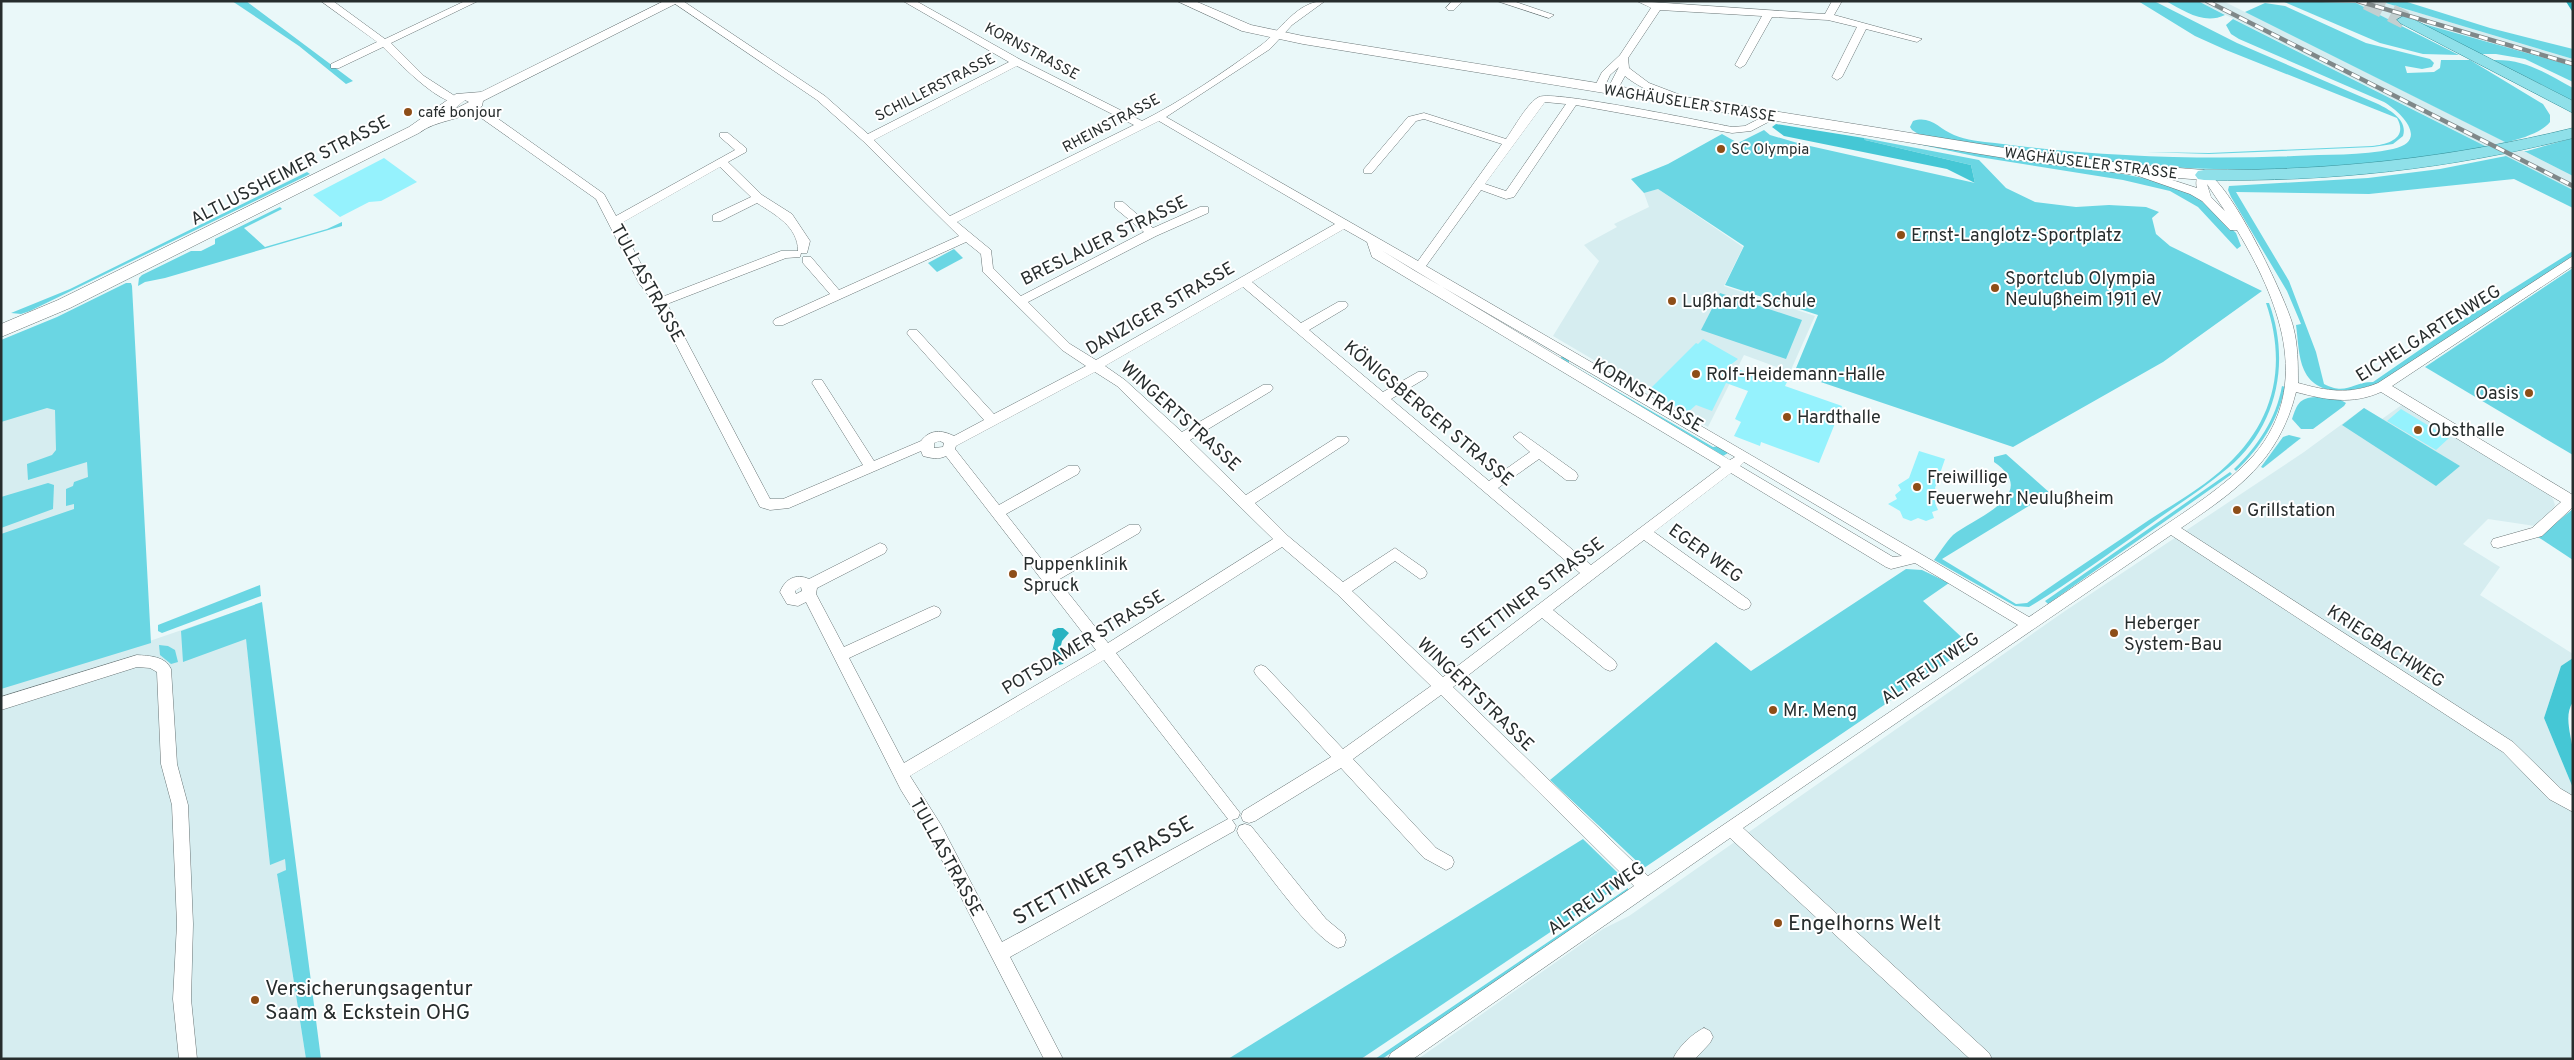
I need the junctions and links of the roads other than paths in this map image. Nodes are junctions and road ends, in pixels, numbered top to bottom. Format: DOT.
graph roads {
  1 [pos="326,1"];
  2 [pos="473,1"];
  3 [pos="676,1"];
  4 [pos="1183,1"];
  5 [pos="1320,1"];
  6 [pos="1502,1"];
  7 [pos="1642,1"];
  8 [pos="1837,1"];
  9 [pos="916,3"];
  10 [pos="1729,6"];
  11 [pos="1657,7"];
  12 [pos="1769,13"];
  13 [pos="1549,15"];
  14 [pos="1828,17"];
  15 [pos="2405,20"];
  16 [pos="1863,26"];
  17 [pos="1276,36"];
  18 [pos="1917,39"];
  19 [pos="385,43"];
  20 [pos="1624,57"];
  21 [pos="1017,62"];
  22 [pos="1740,65"];
  23 [pos="335,66"];
  24 [pos="1624,69"];
  25 [pos="1837,78"];
  26 [pos="1606,89"];
  27 [pos="2538,90"];
  28 [pos="1573,101"];
  29 [pos="1692,103"];
  30 [pos="474,104"];
  31 [pos="452,107"];
  32 [pos="2573,108"];
  33 [pos="1159,116"];
  34 [pos="1772,116"];
  35 [pos="1142,126"];
  36 [pos="2568,126"];
  37 [pos="724,135"];
  38 [pos="867,139"];
  39 [pos="1509,143"];
  40 [pos="722,162"];
  41 [pos="2128,170"];
  42 [pos="1368,171"];
  43 [pos="2204,175"];
  44 [pos="1479,186"];
  45 [pos="758,198"];
  46 [pos="2206,198"];
  47 [pos="1118,205"];
  48 [pos="1204,210"];
  49 [pos="717,218"];
  50 [pos="949,221"];
  51 [pos="614,222"];
  52 [pos="1344,224"];
  53 [pos="1152,233"];
  54 [pos="969,236"];
  55 [pos="2246,237"];
  56 [pos="1372,241"];
  57 [pos="802,255"];
  58 [pos="2573,260"];
  59 [pos="1419,268"];
  60 [pos="1244,282"];
  61 [pos="838,296"];
  62 [pos="660,302"];
  63 [pos="1019,302"];
  64 [pos="1342,305"];
  65 [pos="779,322"];
  66 [pos="1299,330"];
  67 [pos="1,331"];
  68 [pos="913,333"];
  69 [pos="1094,367"];
  70 [pos="1422,375"];
  71 [pos="818,384"];
  72 [pos="2291,386"];
  73 [pos="2382,386"];
  74 [pos="1267,388"];
  75 [pos="1382,398"];
  76 [pos="993,422"];
  77 [pos="1520,437"];
  78 [pos="1181,439"];
  79 [pos="1342,440"];
  80 [pos="950,446"];
  81 [pos="1539,452"];
  82 [pos="1745,456"];
  83 [pos="1732,466"];
  84 [pos="871,467"];
  85 [pos="1073,470"];
  86 [pos="1570,476"];
  87 [pos="1489,488"];
  88 [pos="1246,502"];
  89 [pos="997,512"];
  90 [pos="2170,528"];
  91 [pos="1134,529"];
  92 [pos="1645,533"];
  93 [pos="1283,540"];
  94 [pos="2498,543"];
  95 [pos="880,549"];
  96 [pos="1914,557"];
  97 [pos="1420,573"];
  98 [pos="1590,573"];
  99 [pos="1048,579"];
  100 [pos="1342,590"];
  101 [pos="1744,604"];
  102 [pos="1543,610"];
  103 [pos="934,612"];
  104 [pos="2030,624"];
  105 [pos="1107,650"];
  106 [pos="841,655"];
  107 [pos="1610,665"];
  108 [pos="1261,671"];
  109 [pos="1441,687"];
  110 [pos="1,704"];
  111 [pos="1341,759"];
  112 [pos="901,773"];
  113 [pos="2573,805"];
  114 [pos="1230,819"];
  115 [pos="1247,824"];
  116 [pos="1731,828"];
  117 [pos="1446,862"];
  118 [pos="1646,886"];
  119 [pos="1338,940"];
  120 [pos="1000,954"];
  121 [pos="1704,1037"];
  122 [pos="188,1059"];
  123 [pos="1054,1059"];
  124 [pos="1397,1059"];
  125 [pos="1682,1059"];
  126 [pos="1983,1059"];
  1 -- 19 [label="street"];
  2 -- 19 [label="street"];
  3 -- 30 [label="street, ALTLUSSHEIMER STRASSE"];
  3 -- 38 [label="street, WINGERTSTRASSE"];
  4 -- 17 [label="street, WAGHÄUSELER STRASSE"];
  5 -- 17 [label="street, RHEINSTRASSE"];
  6 -- 13 [label="street"];
  7 -- 11 [label="street"];
  8 -- 14 [label="street"];
  9 -- 21 [label="street, KORNSTRASSE"];
  10 -- 11 [label="street"];
  10 -- 12 [label="street"];
  11 -- 20 [label="street"];
  12 -- 14 [label="street"];
  12 -- 22 [label="street"];
  14 -- 16 [label="street"];
  15 -- 27 [label="main road"];
  16 -- 18 [label="street"];
  16 -- 25 [label="street"];
  17 -- 26 [label="street, WAGHÄUSELER STRASSE"];
  17 -- 33 [label="street, RHEINSTRASSE"];
  19 -- 23 [label="street"];
  19 -- 31 [label="street"];
  20 -- 24 [label="street"];
  20 -- 26 [label="street"];
  21 -- 35 [label="street, KORNSTRASSE"];
  21 -- 38 [label="street, SCHILLERSTRASSE"];
  24 -- 26 [label="street"];
  24 -- 29 [label="street"];
  26 -- 29 [label="street, WAGHÄUSELER STRASSE"];
  27 -- 32 [label="main road"];
  27 -- 36 [label="main road"];
  28 -- 34 [label="street"];
  28 -- 39 [label="street"];
  28 -- 44 [label="street"];
  29 -- 34 [label="street, WAGHÄUSELER STRASSE"];
  30 -- 31 [label="street, ALTLUSSHEIMER STRASSE"];
  30 -- 51 [label="street, TULLASTRASSE"];
  31 -- 67 [label="street, ALTLUSSHEIMER STRASSE"];
  33 -- 35 [label="street, RHEINSTRASSE"];
  33 -- 52 [label="street, KORNSTRASSE"];
  34 -- 41 [label="street, WAGHÄUSELER STRASSE"];
  35 -- 50 [label="street, RHEINSTRASSE"];
  36 -- 43 [label="main road"];
  37 -- 40 [label="street"];
  38 -- 50 [label="street, WINGERTSTRASSE"];
  39 -- 42 [label="street"];
  39 -- 44 [label="street"];
  40 -- 45 [label="street"];
  40 -- 51 [label="street"];
  41 -- 43 [label="street, WAGHÄUSELER STRASSE"];
  41 -- 46 [label="street, ALTREUTWEG"];
  43 -- 46 [label="street"];
  43 -- 55 [label="street, ALTREUTWEG"];
  44 -- 59 [label="street"];
  45 -- 49 [label="street"];
  45 -- 57 [label="street"];
  46 -- 55 [label="street, ALTREUTWEG"];
  47 -- 53 [label="street"];
  48 -- 53 [label="street, BRESLAUER STRASSE"];
  50 -- 54 [label="street, WINGERTSTRASSE"];
  51 -- 62 [label="street, TULLASTRASSE"];
  52 -- 56 [label="street, KORNSTRASSE"];
  52 -- 60 [label="street, DANZIGER STRASSE"];
  53 -- 63 [label="street, BRESLAUER STRASSE"];
  54 -- 61 [label="street"];
  54 -- 63 [label="street, WINGERTSTRASSE"];
  55 -- 72 [label="street, ALTREUTWEG"];
  56 -- 59 [label="street, KORNSTRASSE"];
  56 -- 83 [label="street, KORNSTRASSE"];
  57 -- 61 [label="street"];
  57 -- 62 [label="street"];
  58 -- 73 [label="street, EICHELGARTENWEG"];
  59 -- 82 [label="street, KORNSTRASSE"];
  60 -- 66 [label="street, KÖNIGSBERGER STRASSE"];
  60 -- 69 [label="street, DANZIGER STRASSE"];
  61 -- 65 [label="street"];
  62 -- 84 [label="street, TULLASTRASSE"];
  63 -- 69 [label="street, WINGERTSTRASSE"];
  64 -- 66 [label="street"];
  66 -- 75 [label="street, KÖNIGSBERGER STRASSE"];
  68 -- 76 [label="street"];
  69 -- 76 [label="street, DANZIGER STRASSE"];
  69 -- 78 [label="street, WINGERTSTRASSE"];
  70 -- 75 [label="street"];
  71 -- 84 [label="street"];
  72 -- 73 [label="street, EICHELGARTENWEG"];
  72 -- 90 [label="street, ALTREUTWEG"];
  73 -- 94 [label="street"];
  74 -- 78 [label="street"];
  75 -- 87 [label="street, KÖNIGSBERGER STRASSE"];
  76 -- 80 [label="street, DANZIGER STRASSE"];
  77 -- 81 [label="street"];
  78 -- 88 [label="street, WINGERTSTRASSE"];
  79 -- 88 [label="street"];
  80 -- 84 [label="street"];
  80 -- 89 [label="street"];
  81 -- 86 [label="street"];
  81 -- 87 [label="street"];
  82 -- 83 [label="street, STETTINER STRASSE"];
  82 -- 96 [label="street, KORNSTRASSE"];
  83 -- 92 [label="street, STETTINER STRASSE"];
  83 -- 96 [label="street, KORNSTRASSE"];
  85 -- 89 [label="street"];
  87 -- 98 [label="street, KÖNIGSBERGER STRASSE"];
  88 -- 93 [label="street, WINGERTSTRASSE"];
  89 -- 99 [label="street"];
  90 -- 104 [label="street, ALTREUTWEG"];
  90 -- 113 [label="street, KRIEGBACHWEG"];
  91 -- 99 [label="street"];
  92 -- 98 [label="street, STETTINER STRASSE"];
  92 -- 101 [label="street, EGER WEG"];
  93 -- 100 [label="street, WINGERTSTRASSE"];
  93 -- 105 [label="street, POTSDAMER STRASSE"];
  95 -- 106 [label="street, TULLASTRASSE"];
  96 -- 104 [label="street, KORNSTRASSE"];
  97 -- 100 [label="street"];
  98 -- 102 [label="street, STETTINER STRASSE"];
  99 -- 105 [label="street"];
  100 -- 109 [label="street, WINGERTSTRASSE"];
  102 -- 107 [label="street"];
  102 -- 109 [label="street, STETTINER STRASSE"];
  103 -- 106 [label="street"];
  104 -- 116 [label="street, ALTREUTWEG"];
  105 -- 112 [label="street, POTSDAMER STRASSE"];
  105 -- 114 [label="street"];
  106 -- 112 [label="street, TULLASTRASSE"];
  108 -- 111 [label="street"];
  109 -- 111 [label="street, STETTINER STRASSE"];
  109 -- 118 [label="street, WINGERTSTRASSE"];
  110 -- 122 [label="street"];
  111 -- 115 [label="street, STETTINER STRASSE"];
  111 -- 117 [label="street"];
  112 -- 120 [label="street, TULLASTRASSE"];
  114 -- 115 [label="street"];
  114 -- 120 [label="street, STETTINER STRASSE"];
  115 -- 119 [label="street"];
  116 -- 118 [label="street, ALTREUTWEG"];
  116 -- 126 [label="street"];
  118 -- 124 [label="street, ALTREUTWEG"];
  120 -- 123 [label="street, TULLASTRASSE"];
  121 -- 125 [label="street"];
}
